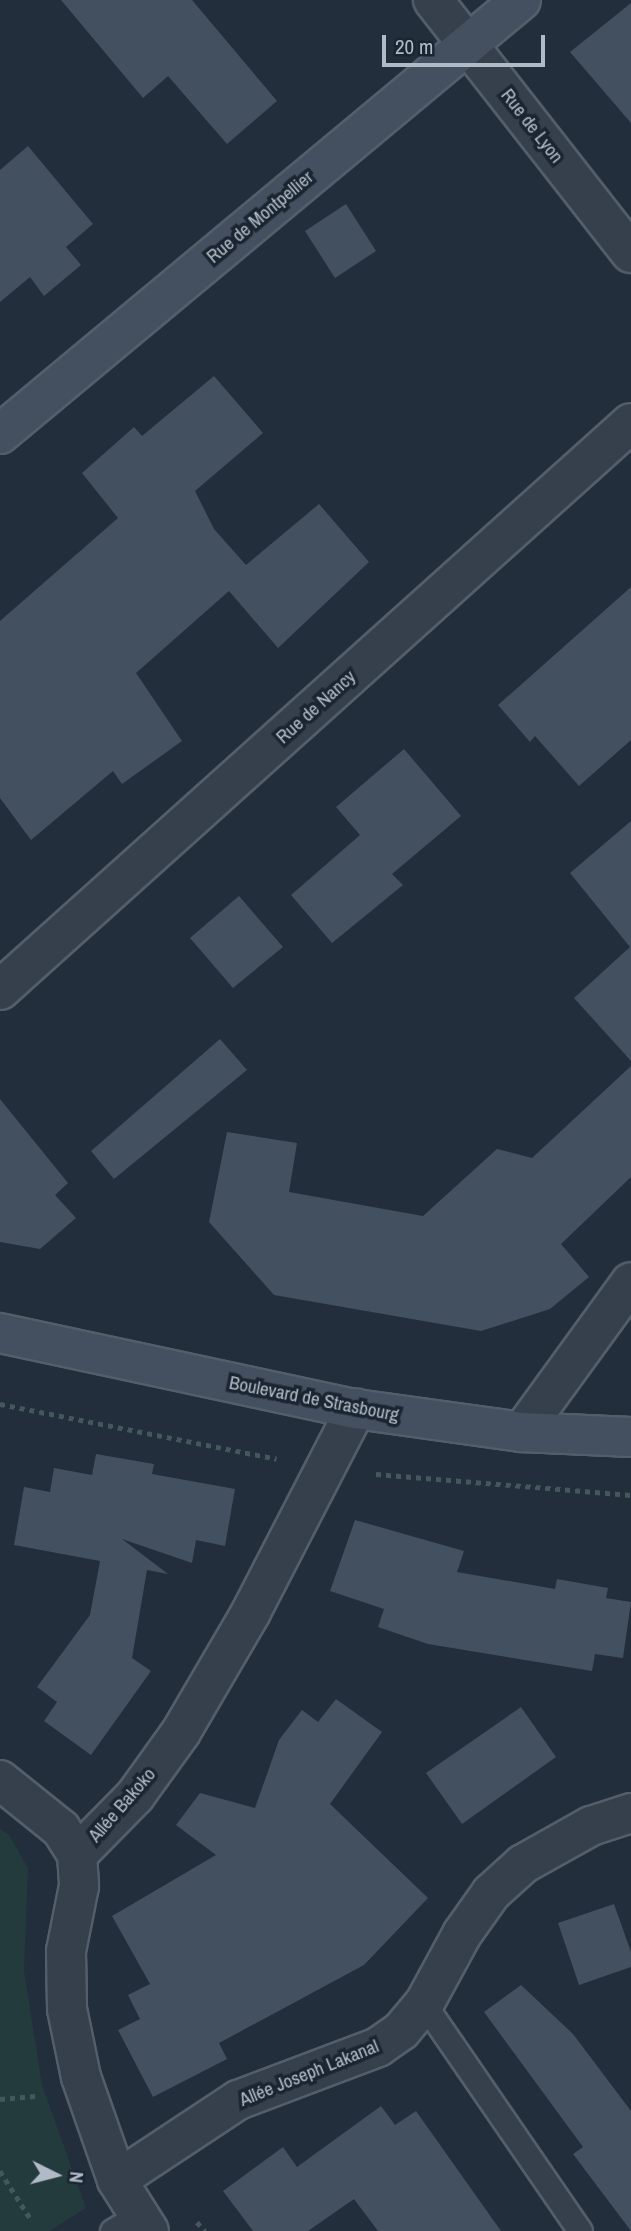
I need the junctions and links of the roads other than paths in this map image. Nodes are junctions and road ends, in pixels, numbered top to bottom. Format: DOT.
graph roads {
  1 [pos="433,0"];
  2 [pos="521,0"];
  3 [pos="467,46"];
  4 [pos="631,253"];
  5 [pos="631,424"];
  6 [pos="0,434"];
  7 [pos="0,990"];
  8 [pos="631,1282"];
  9 [pos="0,1333"];
  10 [pos="356,1409"];
  11 [pos="522,1432"];
  12 [pos="631,1437"];
  13 [pos="0,1780"];
  14 [pos="631,1813"];
  15 [pos="78,1855"];
  16 [pos="425,2004"];
  17 [pos="117,2180"];
  18 [pos="133,2226"];
  19 [pos="580,2231"];
  1 -- 3 [label="street, Rue de Lyon"];
  2 -- 3 [label="street, Rue de Montpellier"];
  3 -- 4 [label="street, Rue de Lyon"];
  3 -- 6 [label="street, Rue de Montpellier"];
  5 -- 7 [label="street, Rue de Nancy"];
  8 -- 11 [label="street"];
  9 -- 10 [label="street, Boulevard de Strasbourg"];
  10 -- 11 [label="street, Boulevard de Strasbourg"];
  10 -- 15 [label="street, Allée Bakoko"];
  11 -- 12 [label="street, Boulevard de Strasbourg"];
  13 -- 15 [label="street"];
  14 -- 16 [label="street, Allée Joseph Lakanal"];
  15 -- 17 [label="street, Allée Bakoko"];
  16 -- 17 [label="street, Allée Joseph Lakanal"];
  16 -- 19 [label="lane"];
  17 -- 18 [label="street, Allée Bakoko"];
}
